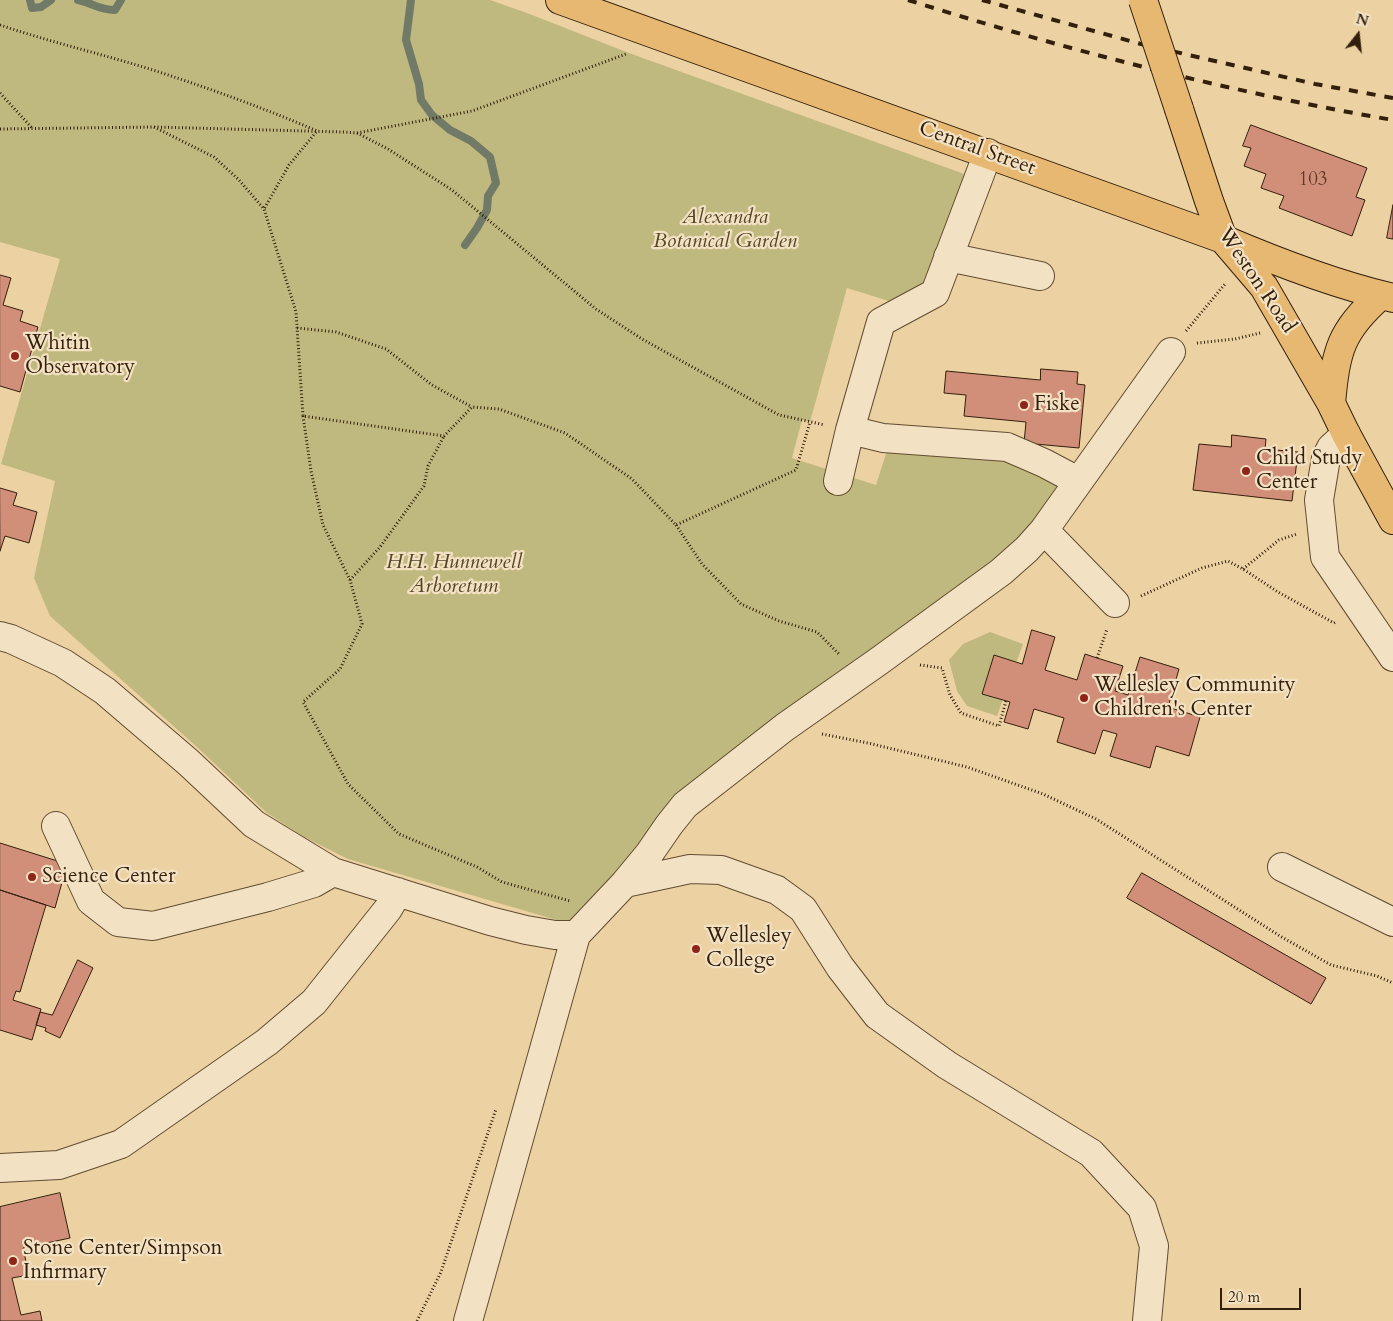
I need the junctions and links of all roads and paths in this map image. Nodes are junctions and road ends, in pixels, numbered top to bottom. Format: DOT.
graph roads {
  1 [pos="560,0"];
  2 [pos="1144,0"];
  3 [pos="0,25"];
  4 [pos="629,53"];
  5 [pos="0,93"];
  6 [pos="154,127"];
  7 [pos="33,128"];
  8 [pos="0,129"];
  9 [pos="317,131"];
  10 [pos="357,134"];
  11 [pos="988,153"];
  12 [pos="264,209"];
  13 [pos="1223,239"];
  14 [pos="948,257"];
  15 [pos="1040,276"];
  16 [pos="1225,284"];
  17 [pos="1387,297"];
  18 [pos="297,328"];
  19 [pos="1267,330"];
  20 [pos="1174,349"];
  21 [pos="1332,403"];
  22 [pos="472,407"];
  23 [pos="302,416"];
  24 [pos="810,422"];
  25 [pos="850,430"];
  26 [pos="1346,434"];
  27 [pos="444,436"];
  28 [pos="1044,463"];
  29 [pos="838,480"];
  30 [pos="1078,481"];
  31 [pos="1393,520"];
  32 [pos="1048,523"];
  33 [pos="676,525"];
  34 [pos="1279,540"];
  35 [pos="1243,569"];
  36 [pos="350,580"];
  37 [pos="1116,604"];
  38 [pos="1360,608"];
  39 [pos="0,636"];
  40 [pos="1393,657"];
  41 [pos="1097,658"];
  42 [pos="869,668"];
  43 [pos="1006,700"];
  44 [pos="785,727"];
  45 [pos="56,826"];
  46 [pos="1282,867"];
  47 [pos="333,872"];
  48 [pos="625,883"];
  49 [pos="398,892"];
  50 [pos="600,910"];
  51 [pos="1393,922"];
  52 [pos="576,935"];
  53 [pos="1393,983"];
  54 [pos="498,1104"];
  55 [pos="0,1168"];
  56 [pos="417,1321"];
  57 [pos="468,1321"];
  58 [pos="1147,1321"];
  1 -- 11 [label="main road, Central Street"];
  2 -- 13 [label="main road, Weston Road, bridge"];
  3 -- 9 [label="path"];
  4 -- 10 [label="path"];
  5 -- 7 [label="path"];
  6 -- 7 [label="path"];
  6 -- 9 [label="path"];
  6 -- 12 [label="path"];
  7 -- 8 [label="path"];
  9 -- 10 [label="path"];
  9 -- 12 [label="path"];
  10 -- 24 [label="path"];
  11 -- 13 [label="main road, Central Street"];
  11 -- 14 [label="lane"];
  12 -- 18 [label="path"];
  13 -- 17 [label="main road, Central Street"];
  13 -- 21 [label="main road, Weston Road"];
  14 -- 15 [label="lane"];
  14 -- 25 [label="lane"];
  16 -- 20 [label="path"];
  17 -- 21 [label="main road"];
  18 -- 22 [label="path"];
  18 -- 23 [label="path"];
  19 -- 20 [label="path"];
  20 -- 30 [label="lane"];
  21 -- 26 [label="main road, Weston Road"];
  22 -- 27 [label="path"];
  22 -- 33 [label="path"];
  23 -- 27 [label="path"];
  23 -- 36 [label="path"];
  24 -- 25 [label="path"];
  24 -- 33 [label="path"];
  25 -- 28 [label="lane"];
  25 -- 29 [label="lane"];
  26 -- 31 [label="main road, Weston Road"];
  26 -- 38 [label="lane"];
  27 -- 36 [label="path"];
  28 -- 30 [label="lane"];
  28 -- 32 [label="lane"];
  30 -- 32 [label="lane"];
  32 -- 37 [label="lane"];
  32 -- 42 [label="lane"];
  33 -- 42 [label="path"];
  34 -- 35 [label="path"];
  35 -- 37 [label="path"];
  35 -- 38 [label="path"];
  36 -- 50 [label="path"];
  37 -- 41 [label="path"];
  38 -- 40 [label="lane"];
  39 -- 47 [label="lane"];
  42 -- 43 [label="path"];
  42 -- 44 [label="lane"];
  44 -- 48 [label="lane"];
  44 -- 53 [label="path"];
  45 -- 47 [label="lane"];
  46 -- 51 [label="lane"];
  47 -- 49 [label="lane"];
  48 -- 50 [label="lane"];
  48 -- 58 [label="lane"];
  49 -- 52 [label="lane"];
  49 -- 55 [label="lane"];
  50 -- 52 [label="lane"];
  52 -- 57 [label="lane"];
  54 -- 56 [label="path"];
}
